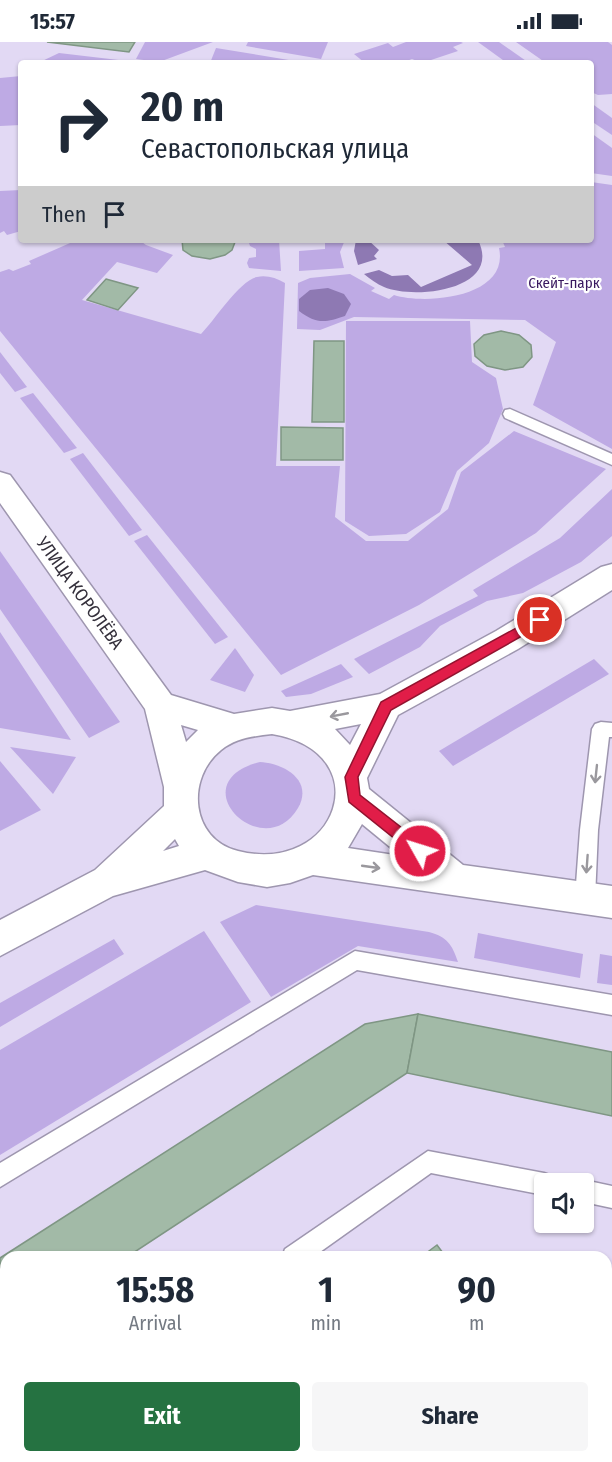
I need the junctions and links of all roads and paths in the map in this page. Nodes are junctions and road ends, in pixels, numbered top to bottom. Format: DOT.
graph roads {
  1 [pos="510,414"];
  2 [pos="612,460"];
  3 [pos="0,482"];
  4 [pos="612,575"];
  5 [pos="160,705"];
  6 [pos="386,706"];
  7 [pos="291,724"];
  8 [pos="233,727"];
  9 [pos="612,730"];
  10 [pos="353,787"];
  11 [pos="180,799"];
  12 [pos="208,854"];
  13 [pos="313,859"];
  14 [pos="453,878"];
  15 [pos="105,882"];
  16 [pos="598,899"];
  17 [pos="0,939"];
  18 [pos="612,1005"];
  19 [pos="0,1176"];
  20 [pos="534,1182"];
  21 [pos="594,1193"];
  22 [pos="612,1197"];
  23 [pos="302,1251"];
  1 -- 2 [label="lane"];
  3 -- 5 [label="main road, УЛИЦА КОРОЛЁВА"];
  4 -- 6 [label="main road"];
  5 -- 8 [label="main road"];
  5 -- 11 [label="main road, УЛИЦА КОРОЛЁВА"];
  6 -- 7 [label="main road, one-way"];
  6 -- 10 [label="main road"];
  7 -- 8 [label="main road"];
  7 -- 10 [label="main road"];
  8 -- 11 [label="main road"];
  9 -- 16 [label="lane, one-way"];
  10 -- 13 [label="main road"];
  10 -- 14 [label="main road"];
  11 -- 12 [label="main road"];
  11 -- 15 [label="main road"];
  12 -- 13 [label="main road"];
  12 -- 15 [label="main road"];
  13 -- 14 [label="main road, one-way"];
  14 -- 16 [label="main road"];
  15 -- 17 [label="main road"];
  18 -- 19 [label="lane"];
  20 -- 23 [label="lane"];
  21 -- 22 [label="lane"];
}
